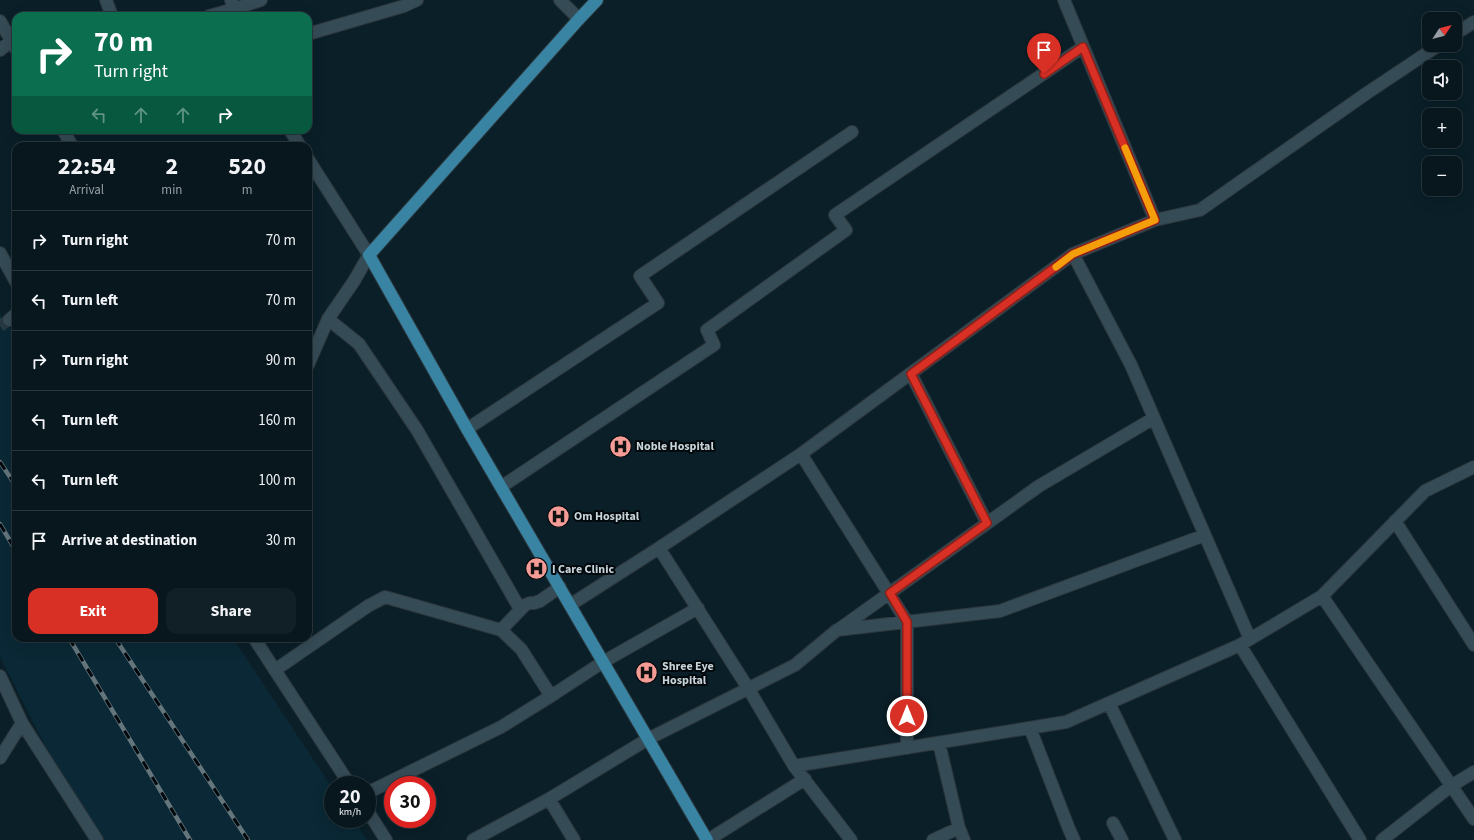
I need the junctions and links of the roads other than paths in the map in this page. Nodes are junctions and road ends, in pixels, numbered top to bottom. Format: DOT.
graph roads {
  1 [pos="106,0"];
  2 [pos="261,0"];
  3 [pos="417,0"];
  4 [pos="560,0"];
  5 [pos="597,0"];
  6 [pos="1064,0"];
  7 [pos="232,4"];
  8 [pos="110,12"];
  9 [pos="217,12"];
  10 [pos="579,19"];
  11 [pos="0,21"];
  12 [pos="1474,22"];
  13 [pos="1462,30"];
  14 [pos="312,33"];
  15 [pos="12,42"];
  16 [pos="12,46"];
  17 [pos="1083,47"];
  18 [pos="0,50"];
  19 [pos="1428,52"];
  20 [pos="852,132"];
  21 [pos="312,165"];
  22 [pos="1155,220"];
  23 [pos="0,253"];
  24 [pos="1073,254"];
  25 [pos="369,255"];
  26 [pos="12,275"];
  27 [pos="328,319"];
  28 [pos="312,356"];
  29 [pos="911,374"];
  30 [pos="1154,418"];
  31 [pos="468,429"];
  32 [pos="802,454"];
  33 [pos="1474,467"];
  34 [pos="502,487"];
  35 [pos="1395,521"];
  36 [pos="987,523"];
  37 [pos="1205,535"];
  38 [pos="659,548"];
  39 [pos="560,587"];
  40 [pos="890,593"];
  41 [pos="1322,596"];
  42 [pos="570,604"];
  43 [pos="698,608"];
  44 [pos="520,609"];
  45 [pos="907,622"];
  46 [pos="501,630"];
  47 [pos="837,630"];
  48 [pos="257,642"];
  49 [pos="1245,642"];
  50 [pos="1474,645"];
  51 [pos="604,662"];
  52 [pos="275,670"];
  53 [pos="0,676"];
  54 [pos="748,688"];
  55 [pos="551,696"];
  56 [pos="1109,703"];
  57 [pos="22,723"];
  58 [pos="1030,728"];
  59 [pos="648,738"];
  60 [pos="939,743"];
  61 [pos="907,748"];
  62 [pos="0,758"];
  63 [pos="794,766"];
  64 [pos="1474,772"];
  65 [pos="344,776"];
  66 [pos="805,780"];
  67 [pos="1451,786"];
  68 [pos="376,789"];
  69 [pos="549,799"];
  70 [pos="1474,819"];
  71 [pos="1113,823"];
  72 [pos="376,824"];
  73 [pos="960,828"];
  74 [pos="97,840"];
  75 [pos="386,840"];
  76 [pos="474,840"];
  77 [pos="574,840"];
  78 [pos="707,840"];
  79 [pos="852,840"];
  80 [pos="933,840"];
  81 [pos="964,840"];
  82 [pos="1074,840"];
  83 [pos="1122,840"];
  84 [pos="1175,840"];
  85 [pos="1360,840"];
  86 [pos="1382,840"];
  1 -- 8 [label="street"];
  2 -- 7 [label="street"];
  3 -- 14 [label="street"];
  4 -- 10 [label="street"];
  5 -- 10 [label="main road"];
  6 -- 17 [label="street"];
  7 -- 9 [label="street"];
  10 -- 25 [label="main road"];
  11 -- 15 [label="street"];
  12 -- 13 [label="street"];
  16 -- 18 [label="street"];
  17 -- 22 [label="street"];
  17 -- 34 [label="street"];
  19 -- 22 [label="street"];
  20 -- 31 [label="street"];
  21 -- 25 [label="street"];
  22 -- 24 [label="street"];
  23 -- 26 [label="street"];
  24 -- 29 [label="street"];
  24 -- 30 [label="street"];
  25 -- 27 [label="street"];
  25 -- 31 [label="main road"];
  27 -- 28 [label="street"];
  27 -- 44 [label="street"];
  29 -- 32 [label="street"];
  29 -- 36 [label="street"];
  30 -- 36 [label="street"];
  30 -- 37 [label="street"];
  31 -- 34 [label="main road"];
  32 -- 38 [label="street"];
  32 -- 40 [label="street"];
  33 -- 35 [label="street"];
  34 -- 39 [label="main road"];
  35 -- 41 [label="street"];
  35 -- 50 [label="street"];
  36 -- 40 [label="street"];
  37 -- 45 [label="street"];
  37 -- 49 [label="street"];
  38 -- 42 [label="street"];
  38 -- 43 [label="street"];
  39 -- 42 [label="main road"];
  39 -- 44 [label="street"];
  40 -- 45 [label="street"];
  40 -- 47 [label="street"];
  41 -- 49 [label="street"];
  41 -- 67 [label="street"];
  42 -- 51 [label="main road"];
  43 -- 51 [label="street"];
  43 -- 54 [label="street"];
  44 -- 46 [label="street"];
  45 -- 47 [label="street"];
  45 -- 61 [label="street"];
  46 -- 52 [label="street"];
  46 -- 55 [label="street"];
  47 -- 54 [label="street"];
  48 -- 52 [label="street"];
  49 -- 56 [label="street"];
  49 -- 85 [label="street"];
  51 -- 55 [label="street"];
  51 -- 59 [label="main road"];
  52 -- 65 [label="street"];
  53 -- 57 [label="street"];
  54 -- 59 [label="street"];
  54 -- 63 [label="street"];
  55 -- 68 [label="street"];
  56 -- 58 [label="street"];
  56 -- 84 [label="street"];
  57 -- 62 [label="street"];
  57 -- 74 [label="street"];
  58 -- 60 [label="street"];
  58 -- 82 [label="street"];
  59 -- 69 [label="street"];
  59 -- 78 [label="main road"];
  60 -- 61 [label="street"];
  60 -- 73 [label="street"];
  61 -- 63 [label="street"];
  63 -- 66 [label="street"];
  64 -- 67 [label="street"];
  66 -- 78 [label="street"];
  66 -- 79 [label="street"];
  67 -- 70 [label="street"];
  67 -- 86 [label="street"];
  69 -- 76 [label="street"];
  69 -- 77 [label="street"];
  71 -- 83 [label="street"];
  72 -- 75 [label="street"];
  73 -- 80 [label="street"];
  73 -- 81 [label="street"];
}
